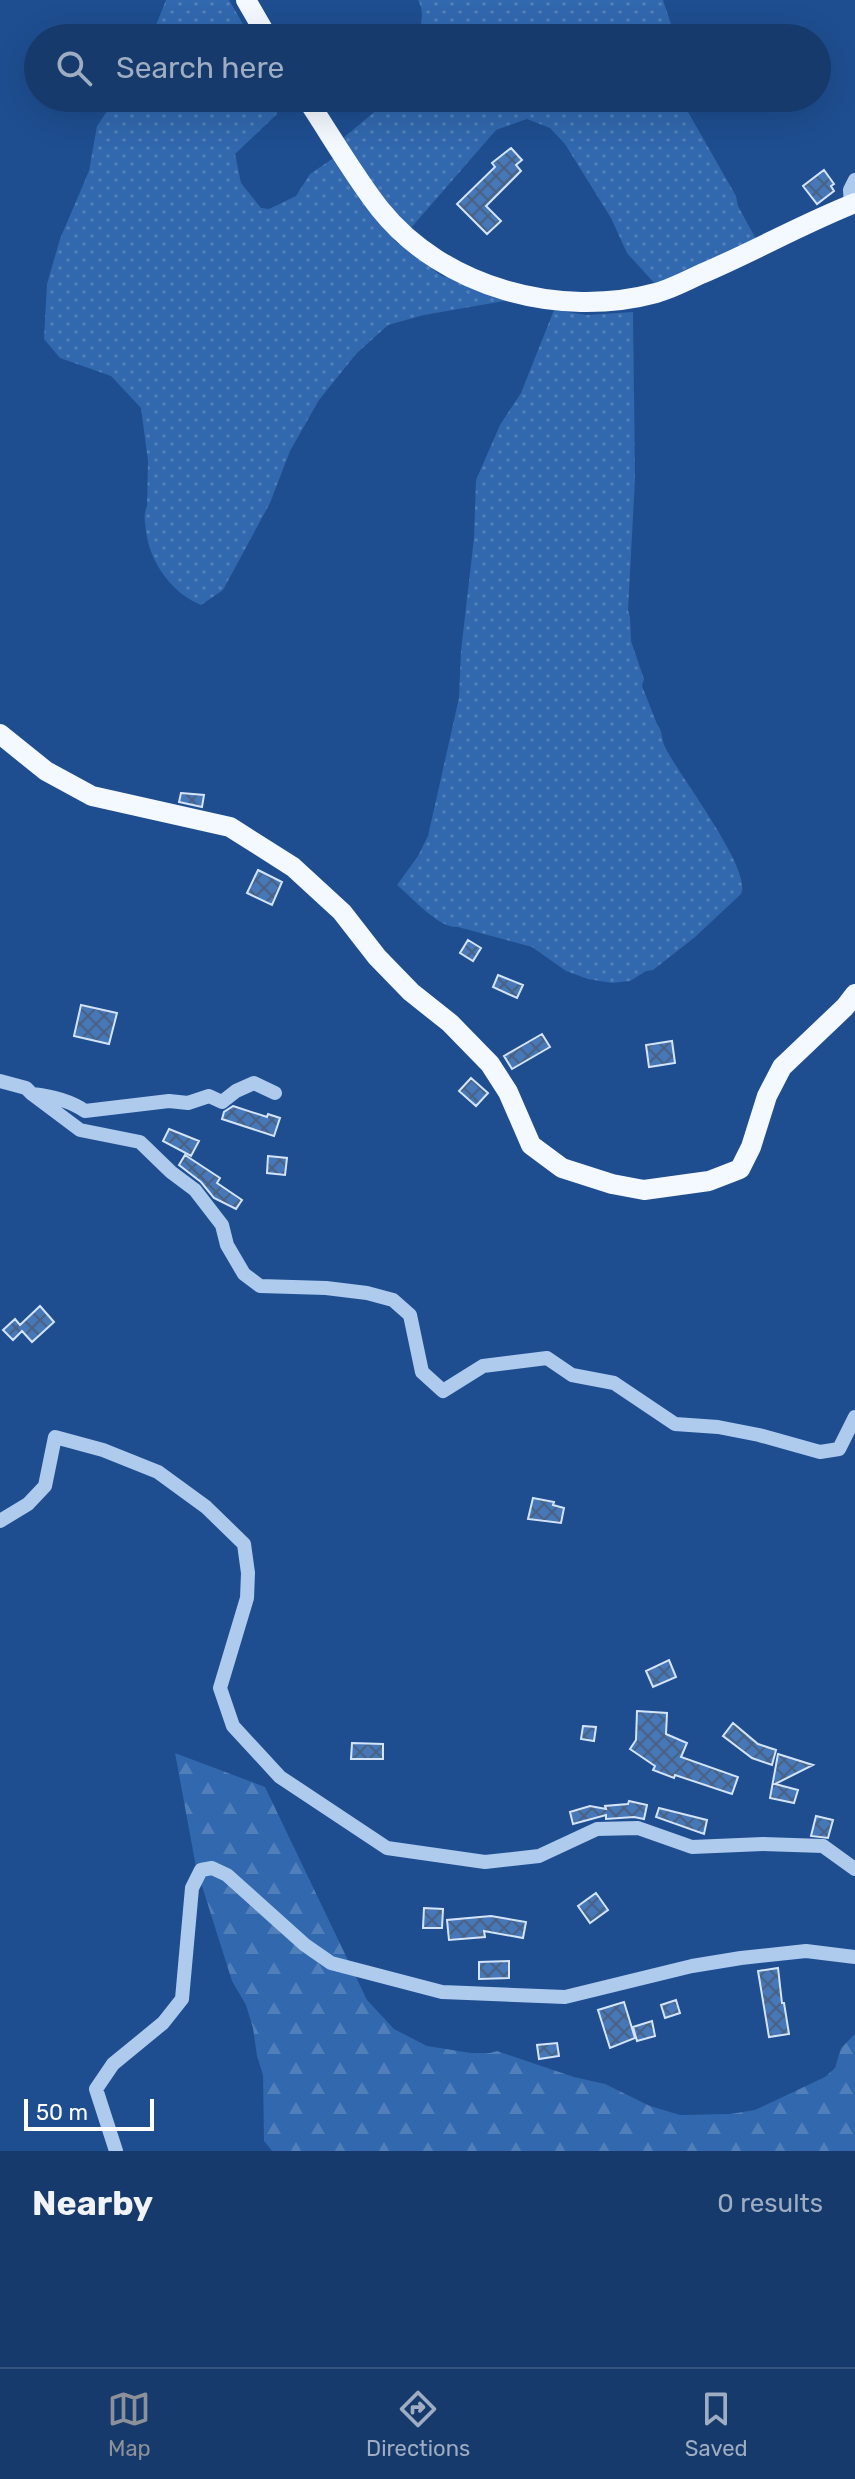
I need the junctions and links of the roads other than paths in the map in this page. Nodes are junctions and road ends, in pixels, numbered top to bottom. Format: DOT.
graph roads {
  1 [pos="246,0"];
  2 [pos="260,24"];
  3 [pos="315,112"];
  4 [pos="855,180"];
  5 [pos="853,204"];
  6 [pos="0,734"];
  7 [pos="855,994"];
  8 [pos="0,1081"];
  9 [pos="275,1093"];
  10 [pos="32,1094"];
  11 [pos="855,1417"];
  12 [pos="0,1521"];
  13 [pos="855,1869"];
  14 [pos="855,1957"];
  15 [pos="116,2151"];
  1 -- 2 [label="main road"];
  3 -- 5 [label="main road"];
  4 -- 5 [label="street"];
  6 -- 7 [label="main road"];
  8 -- 10 [label="street"];
  9 -- 10 [label="street"];
  10 -- 11 [label="street"];
  12 -- 13 [label="street"];
  14 -- 15 [label="street"];
}
